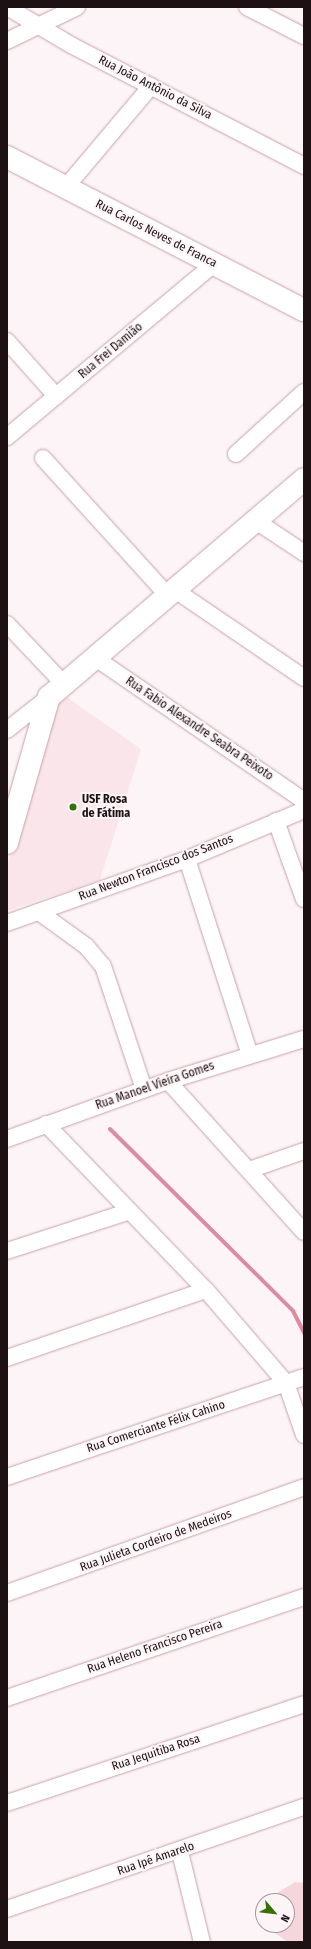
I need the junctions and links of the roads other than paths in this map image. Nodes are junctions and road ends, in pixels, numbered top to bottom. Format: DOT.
graph roads {
  1 [pos="7,7"];
  2 [pos="77,7"];
  3 [pos="247,7"];
  4 [pos="40,26"];
  5 [pos="304,36"];
  6 [pos="7,41"];
  7 [pos="152,86"];
  8 [pos="7,158"];
  9 [pos="304,166"];
  10 [pos="66,188"];
  11 [pos="214,264"];
  12 [pos="304,310"];
  13 [pos="7,340"];
  14 [pos="304,392"];
  15 [pos="56,396"];
  16 [pos="7,437"];
  17 [pos="236,454"];
  18 [pos="43,458"];
  19 [pos="304,479"];
  20 [pos="256,521"];
  21 [pos="304,553"];
  22 [pos="172,593"];
  23 [pos="7,624"];
  24 [pos="94,657"];
  25 [pos="304,678"];
  26 [pos="56,691"];
  27 [pos="7,730"];
  28 [pos="304,801"];
  29 [pos="304,810"];
  30 [pos="276,821"];
  31 [pos="7,843"];
  32 [pos="187,859"];
  33 [pos="304,899"];
  34 [pos="39,912"];
  35 [pos="7,923"];
  36 [pos="304,1039"];
  37 [pos="250,1055"];
  38 [pos="168,1081"];
  39 [pos="144,1089"];
  40 [pos="46,1124"];
  41 [pos="7,1139"];
  42 [pos="304,1151"];
  43 [pos="249,1170"];
  44 [pos="127,1212"];
  45 [pos="304,1232"];
  46 [pos="7,1251"];
  47 [pos="206,1290"];
  48 [pos="7,1358"];
  49 [pos="304,1377"];
  50 [pos="286,1383"];
  51 [pos="304,1435"];
  52 [pos="7,1477"];
  53 [pos="304,1488"];
  54 [pos="7,1593"];
  55 [pos="304,1597"];
  56 [pos="7,1698"];
  57 [pos="304,1704"];
  58 [pos="7,1802"];
  59 [pos="304,1807"];
  60 [pos="180,1852"];
  61 [pos="7,1909"];
  62 [pos="202,1942"];
  1 -- 4 [label="street, Rua João Antônio da Silva"];
  2 -- 4 [label="street"];
  3 -- 5 [label="street"];
  4 -- 6 [label="street"];
  4 -- 7 [label="street, Rua João Antônio da Silva"];
  7 -- 9 [label="street, Rua João Antônio da Silva"];
  7 -- 10 [label="street"];
  8 -- 10 [label="street, Rua Carlos Neves de Franca"];
  10 -- 11 [label="street, Rua Carlos Neves de Franca"];
  11 -- 12 [label="street, Rua Carlos Neves de Franca"];
  11 -- 15 [label="street, Rua Frei Damião"];
  13 -- 15 [label="street"];
  14 -- 17 [label="street"];
  15 -- 16 [label="street, Rua Frei Damião"];
  18 -- 22 [label="street"];
  19 -- 20 [label="street"];
  20 -- 21 [label="street"];
  20 -- 22 [label="street"];
  22 -- 24 [label="street"];
  22 -- 25 [label="street"];
  23 -- 26 [label="street"];
  24 -- 26 [label="street"];
  24 -- 28 [label="street, Rua Fabio Alexandre Seabra Peixoto"];
  26 -- 27 [label="street"];
  26 -- 31 [label="street"];
  29 -- 30 [label="street, Rua Newton Francisco dos Santos"];
  30 -- 32 [label="street, Rua Newton Francisco dos Santos"];
  30 -- 33 [label="street"];
  32 -- 34 [label="street, Rua Newton Francisco dos Santos"];
  32 -- 37 [label="street"];
  34 -- 35 [label="street, Rua Newton Francisco dos Santos"];
  34 -- 39 [label="street"];
  36 -- 37 [label="street, Rua Manoel Vieira Gomes"];
  37 -- 38 [label="street, Rua Manoel Vieira Gomes"];
  38 -- 39 [label="street, Rua Manoel Vieira Gomes"];
  38 -- 43 [label="street"];
  39 -- 40 [label="street, Rua Manoel Vieira Gomes"];
  40 -- 41 [label="street, Rua Manoel Vieira Gomes"];
  40 -- 44 [label="street"];
  42 -- 43 [label="street"];
  43 -- 45 [label="street"];
  44 -- 46 [label="street"];
  44 -- 47 [label="street"];
  47 -- 48 [label="street"];
  47 -- 50 [label="street"];
  49 -- 50 [label="street, Rua Comerciante Félix Cahino"];
  50 -- 51 [label="street"];
  50 -- 52 [label="street, Rua Comerciante Félix Cahino"];
  53 -- 54 [label="street, Rua Julieta Cordeiro de Medeiros"];
  55 -- 56 [label="street, Rua Heleno Francisco Pereira"];
  57 -- 58 [label="street, Rua Jequitiba Rosa"];
  59 -- 60 [label="street, Rua Ipê Amarelo"];
  60 -- 61 [label="street, Rua Ipê Amarelo"];
  60 -- 62 [label="street"];
}
